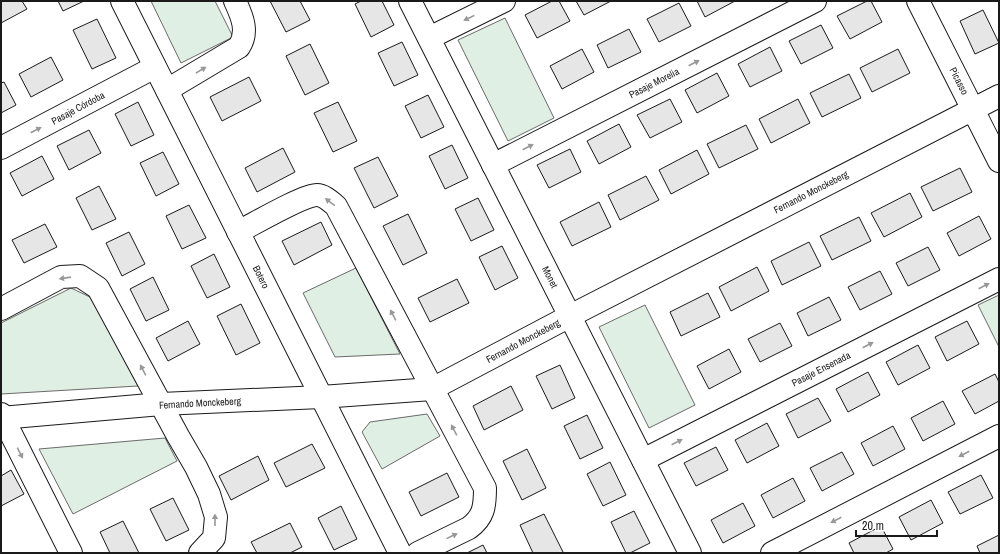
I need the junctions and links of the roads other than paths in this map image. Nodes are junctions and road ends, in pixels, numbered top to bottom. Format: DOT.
graph roads {
  1 [pos="122,1"];
  2 [pos="235,1"];
  3 [pos="410,1"];
  4 [pos="504,1"];
  5 [pos="815,1"];
  6 [pos="918,1"];
  7 [pos="429,38"];
  8 [pos="155,67"];
  9 [pos="167,90"];
  10 [pos="999,96"];
  11 [pos="973,109"];
  12 [pos="1,148"];
  13 [pos="999,161"];
  14 [pos="493,165"];
  15 [pos="238,232"];
  16 [pos="999,278"];
  17 [pos="1,309"];
  18 [pos="570,316"];
  19 [pos="432,389"];
  20 [pos="321,397"];
  21 [pos="161,404"];
  22 [pos="2,416"];
  23 [pos="999,436"];
  24 [pos="643,460"];
  25 [pos="71,553"];
  26 [pos="200,553"];
  27 [pos="400,553"];
  28 [pos="418,553"];
  29 [pos="690,553"];
  30 [pos="772,553"];
  1 -- 8 [label="street, Botero"];
  9 -- 2 [label="street, one-way"];
  3 -- 7 [label="street, Monet"];
  4 -- 7 [label="street, one-way"];
  14 -- 5 [label="street, Pasaje Morelia, one-way"];
  6 -- 11 [label="street, Picasso"];
  7 -- 14 [label="street, Monet"];
  8 -- 9 [label="street, Botero"];
  12 -- 8 [label="street, Pasaje Córdoba, one-way"];
  9 -- 15 [label="street, Botero"];
  10 -- 11 [label="street, Fernando Monckeberg"];
  11 -- 13 [label="street, Picasso"];
  11 -- 18 [label="street, Fernando Monckeberg"];
  14 -- 18 [label="street, Monet"];
  19 -- 15 [label="street, one-way"];
  15 -- 20 [label="street, Botero"];
  24 -- 16 [label="street, Pasaje Ensenada, one-way"];
  21 -- 17 [label="street, one-way"];
  18 -- 19 [label="street, Fernando Monckeberg"];
  18 -- 24 [label="street, Monet"];
  19 -- 20 [label="street, Fernando Monckeberg"];
  28 -- 19 [label="street, one-way"];
  20 -- 21 [label="street, Fernando Monckeberg"];
  20 -- 27 [label="street, Botero"];
  21 -- 22 [label="street, Fernando Monckeberg"];
  26 -- 21 [label="street, one-way"];
  22 -- 25 [label="street, one-way"];
  23 -- 30 [label="street, one-way"];
  24 -- 29 [label="street, Monet"];
}
